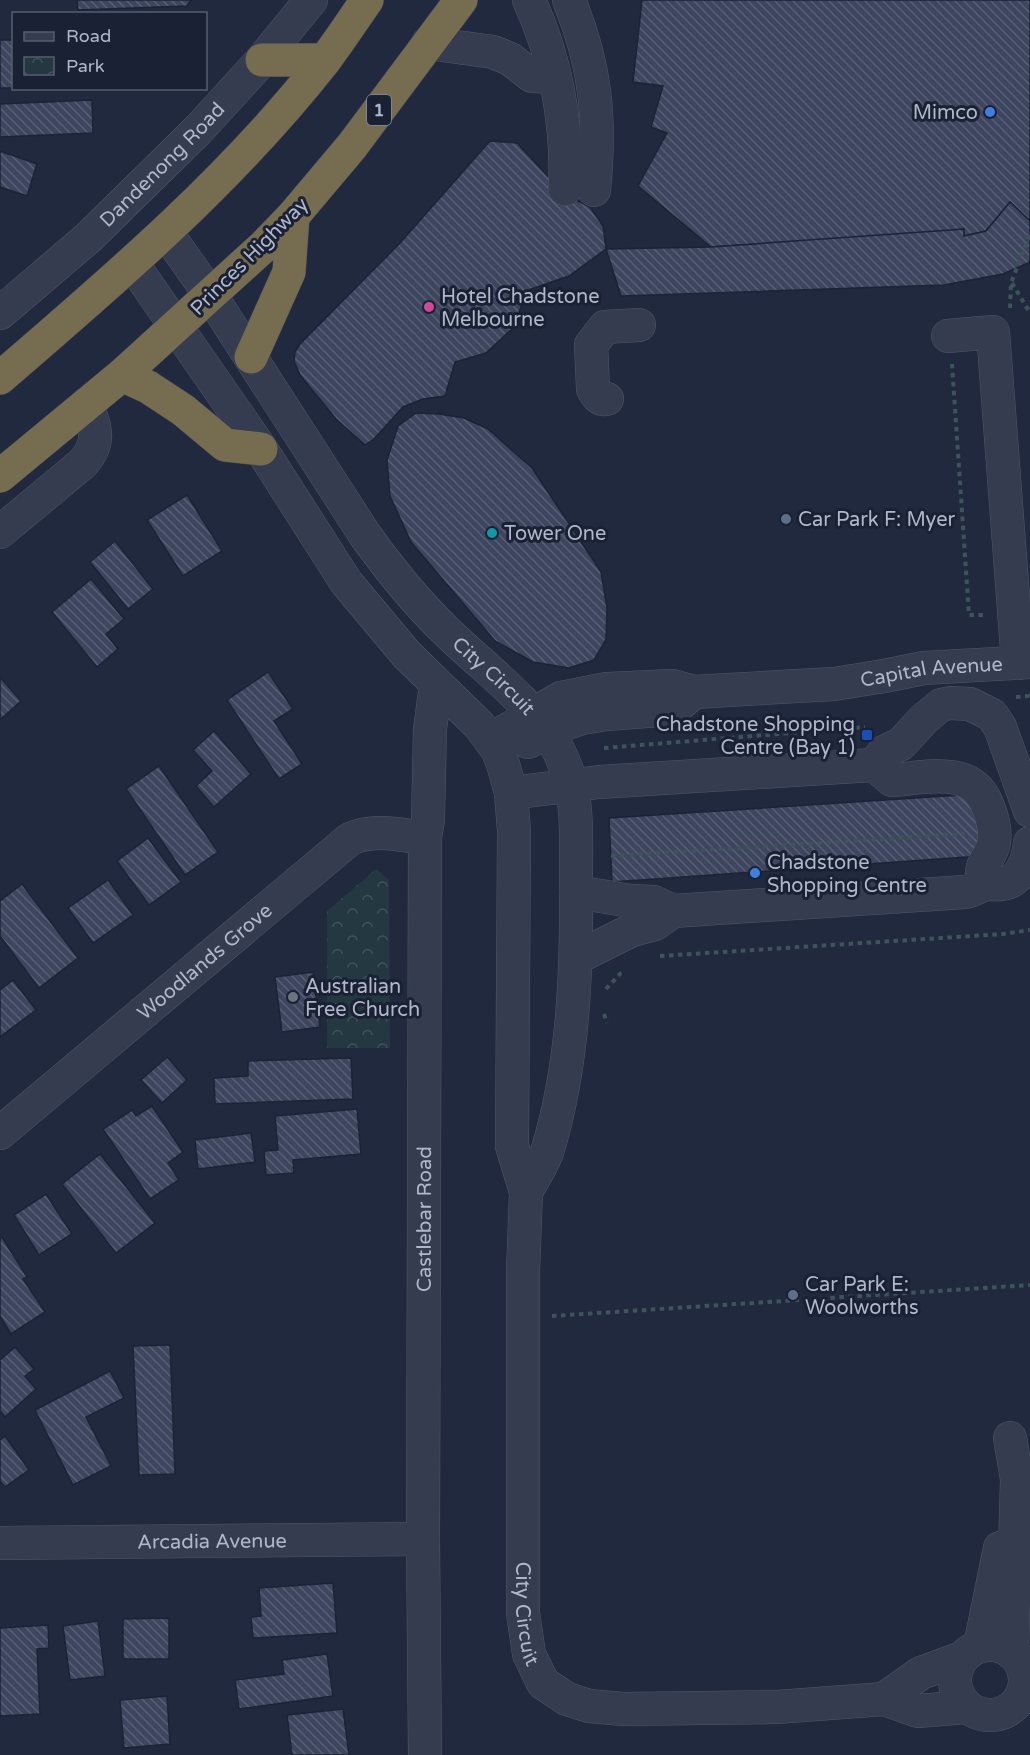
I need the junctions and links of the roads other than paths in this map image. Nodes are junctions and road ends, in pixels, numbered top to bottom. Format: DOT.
graph roads {
  1 [pos="311,0"];
  2 [pos="367,0"];
  3 [pos="461,0"];
  4 [pos="529,0"];
  5 [pos="569,0"];
  6 [pos="428,43"];
  7 [pos="262,60"];
  8 [pos="325,60"];
  9 [pos="555,77"];
  10 [pos="293,216"];
  11 [pos="166,232"];
  12 [pos="132,263"];
  13 [pos="211,296"];
  14 [pos="0,313"];
  15 [pos="639,325"];
  16 [pos="176,326"];
  17 [pos="948,336"];
  18 [pos="251,357"];
  19 [pos="122,375"];
  20 [pos="0,378"];
  21 [pos="607,399"];
  22 [pos="87,404"];
  23 [pos="261,450"];
  24 [pos="0,476"];
  25 [pos="0,532"];
  26 [pos="1024,662"];
  27 [pos="436,685"];
  28 [pos="541,723"];
  29 [pos="495,749"];
  30 [pos="1013,764"];
  31 [pos="874,765"];
  32 [pos="572,785"];
  33 [pos="980,791"];
  34 [pos="511,793"];
  35 [pos="1030,811"];
  36 [pos="425,838"];
  37 [pos="1030,843"];
  38 [pos="982,885"];
  39 [pos="576,891"];
  40 [pos="673,911"];
  41 [pos="576,958"];
  42 [pos="0,1133"];
  43 [pos="526,1192"];
  44 [pos="423,1539"];
  45 [pos="0,1544"];
  46 [pos="971,1652"];
  47 [pos="1021,1661"];
  48 [pos="884,1699"];
  49 [pos="1022,1706"];
  50 [pos="966,1707"];
  51 [pos="425,1755"];
  1 -- 7 [label="street, Dandenong Road"];
  2 -- 8 [label="highway"];
  3 -- 6 [label="highway, Princes Highway / 1"];
  4 -- 9 [label="street"];
  5 -- 9 [label="street"];
  6 -- 9 [label="street"];
  6 -- 10 [label="highway, Princes Highway / 1"];
  7 -- 8 [label="highway"];
  7 -- 14 [label="street, Dandenong Road"];
  8 -- 11 [label="highway"];
  10 -- 13 [label="highway, Princes Highway / 1"];
  10 -- 18 [label="highway"];
  11 -- 12 [label="highway"];
  11 -- 13 [label="street, City Circuit"];
  12 -- 16 [label="street, City Circuit"];
  12 -- 20 [label="highway"];
  13 -- 16 [label="highway, Princes Highway / 1"];
  13 -- 18 [label="street, City Circuit"];
  15 -- 21 [label="street"];
  16 -- 19 [label="highway, Princes Highway / 1"];
  16 -- 23 [label="street, City Circuit"];
  17 -- 26 [label="street, Capital Avenue"];
  18 -- 28 [label="street, City Circuit"];
  19 -- 22 [label="highway, Princes Highway / 1"];
  19 -- 23 [label="highway"];
  22 -- 24 [label="highway, Princes Highway / 1"];
  22 -- 25 [label="street"];
  23 -- 27 [label="street, City Circuit"];
  26 -- 28 [label="street, Capital Avenue"];
  27 -- 29 [label="street, City Circuit"];
  27 -- 36 [label="street, Castlebar Road"];
  28 -- 29 [label="street, Capital Avenue"];
  28 -- 32 [label="street, City Circuit"];
  29 -- 34 [label="street, City Circuit"];
  30 -- 31 [label="street"];
  30 -- 33 [label="street"];
  30 -- 35 [label="street"];
  31 -- 32 [label="street"];
  31 -- 33 [label="street"];
  32 -- 34 [label="street"];
  32 -- 39 [label="street, City Circuit"];
  33 -- 38 [label="street"];
  34 -- 43 [label="street, City Circuit"];
  36 -- 42 [label="street, Woodlands Grove"];
  36 -- 44 [label="street, Castlebar Road"];
  37 -- 38 [label="street"];
  38 -- 40 [label="street"];
  39 -- 40 [label="street"];
  39 -- 41 [label="street, City Circuit"];
  40 -- 41 [label="street"];
  41 -- 43 [label="street, City Circuit"];
  43 -- 48 [label="street, City Circuit"];
  44 -- 45 [label="street, Arcadia Avenue"];
  44 -- 51 [label="street, Castlebar Road"];
  46 -- 47 [label="street"];
  46 -- 47 [label="street"];
  46 -- 48 [label="street"];
  46 -- 50 [label="street"];
  47 -- 49 [label="street"];
  48 -- 50 [label="street, City Circuit"];
  49 -- 50 [label="street"];
}
